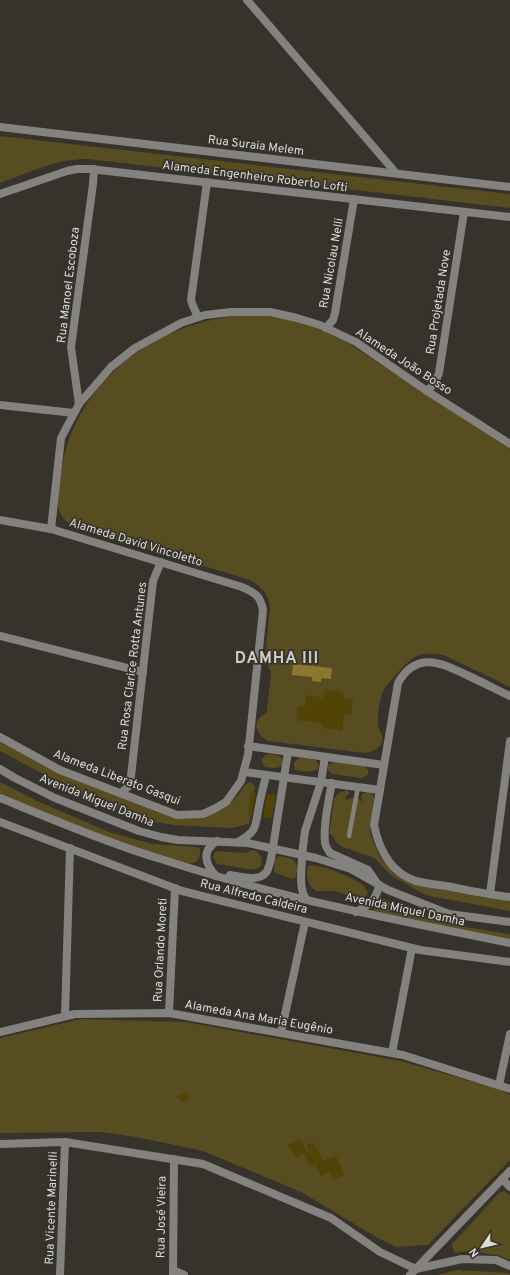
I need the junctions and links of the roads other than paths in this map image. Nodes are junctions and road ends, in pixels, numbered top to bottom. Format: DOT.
graph roads {
  1 [pos="247,0"];
  2 [pos="0,127"];
  3 [pos="94,169"];
  4 [pos="396,173"];
  5 [pos="207,182"];
  6 [pos="510,187"];
  7 [pos="0,194"];
  8 [pos="354,199"];
  9 [pos="464,212"];
  10 [pos="510,217"];
  11 [pos="198,318"];
  12 [pos="326,328"];
  13 [pos="427,391"];
  14 [pos="79,404"];
  15 [pos="0,405"];
  16 [pos="74,413"];
  17 [pos="510,444"];
  18 [pos="0,520"];
  19 [pos="51,529"];
  20 [pos="161,562"];
  21 [pos="261,600"];
  22 [pos="0,636"];
  23 [pos="143,672"];
  24 [pos="510,696"];
  25 [pos="0,737"];
  26 [pos="510,742"];
  27 [pos="248,746"];
  28 [pos="288,752"];
  29 [pos="325,757"];
  30 [pos="384,766"];
  31 [pos="0,769"];
  32 [pos="244,772"];
  33 [pos="266,775"];
  34 [pos="284,777"];
  35 [pos="321,782"];
  36 [pos="332,784"];
  37 [pos="358,787"];
  38 [pos="380,790"];
  39 [pos="121,793"];
  40 [pos="0,798"];
  41 [pos="0,822"];
  42 [pos="349,836"];
  43 [pos="217,841"];
  44 [pos="238,842"];
  45 [pos="273,847"];
  46 [pos="70,848"];
  47 [pos="302,855"];
  48 [pos="217,876"];
  49 [pos="380,886"];
  50 [pos="175,888"];
  51 [pos="490,894"];
  52 [pos="510,897"];
  53 [pos="306,899"];
  54 [pos="356,912"];
  55 [pos="305,922"];
  56 [pos="510,922"];
  57 [pos="510,942"];
  58 [pos="412,948"];
  59 [pos="510,962"];
  60 [pos="169,1013"];
  61 [pos="65,1016"];
  62 [pos="0,1032"];
  63 [pos="280,1033"];
  64 [pos="510,1034"];
  65 [pos="392,1053"];
  66 [pos="499,1085"];
  67 [pos="510,1089"];
  68 [pos="65,1142"];
  69 [pos="0,1144"];
  70 [pos="174,1159"];
  71 [pos="510,1171"];
  72 [pos="502,1179"];
  73 [pos="510,1186"];
  74 [pos="510,1266"];
  75 [pos="173,1272"];
  76 [pos="413,1272"];
  77 [pos="60,1275"];
  78 [pos="184,1275"];
  1 -- 4 [label="street"];
  2 -- 4 [label="street, Rua Suraia Melem"];
  3 -- 5 [label="street, Alameda Engenheiro Roberto Lofti"];
  3 -- 7 [label="street, Alameda Engenheiro Roberto Lofti"];
  3 -- 14 [label="street, Rua Manoel Escoboza"];
  4 -- 6 [label="street, Rua Suraia Melem"];
  5 -- 8 [label="street, Alameda Engenheiro Roberto Lofti"];
  5 -- 11 [label="street"];
  8 -- 9 [label="street, Alameda Engenheiro Roberto Lofti"];
  8 -- 12 [label="street, Rua Nicolau Nelli"];
  9 -- 10 [label="street, Alameda Engenheiro Roberto Lofti"];
  9 -- 13 [label="street, Rua Projetada Nove"];
  11 -- 12 [label="street, Alameda João Bosso"];
  11 -- 14 [label="street, Alameda João Bosso"];
  12 -- 13 [label="street, Alameda João Bosso"];
  13 -- 17 [label="street, Alameda João Bosso"];
  14 -- 16 [label="street, Alameda João Bosso"];
  15 -- 16 [label="street"];
  16 -- 19 [label="street, Alameda João Bosso"];
  18 -- 19 [label="street, Alameda David Vincoletto"];
  19 -- 20 [label="street, Alameda David Vincoletto"];
  20 -- 21 [label="street, Alameda David Vincoletto"];
  20 -- 23 [label="street, Rua Rosa Clarice Rotta Antunes"];
  21 -- 27 [label="street, Alameda Liberato Gasqui"];
  22 -- 23 [label="street"];
  23 -- 39 [label="street, Rua Rosa Clarice Rotta Antunes"];
  24 -- 30 [label="street"];
  25 -- 39 [label="street, Alameda Liberato Gasqui"];
  26 -- 51 [label="street"];
  27 -- 28 [label="street"];
  27 -- 32 [label="street, Alameda Liberato Gasqui"];
  28 -- 29 [label="street"];
  28 -- 34 [label="street"];
  29 -- 30 [label="street"];
  29 -- 35 [label="street"];
  30 -- 38 [label="street"];
  31 -- 43 [label="street, Avenida Miguel Damha"];
  32 -- 33 [label="street"];
  32 -- 39 [label="street, Alameda Liberato Gasqui"];
  33 -- 34 [label="street"];
  33 -- 44 [label="street"];
  34 -- 35 [label="street"];
  34 -- 45 [label="street"];
  35 -- 36 [label="street"];
  35 -- 47 [label="street"];
  36 -- 37 [label="street"];
  36 -- 49 [label="street"];
  37 -- 38 [label="street"];
  37 -- 42 [label="lane"];
  38 -- 51 [label="street"];
  40 -- 48 [label="street, Avenida Miguel Damha"];
  41 -- 46 [label="street, Rua Alfredo Caldeira"];
  43 -- 44 [label="street, Avenida Miguel Damha"];
  43 -- 48 [label="street"];
  44 -- 45 [label="street, Avenida Miguel Damha"];
  45 -- 47 [label="street, Avenida Miguel Damha"];
  45 -- 48 [label="street"];
  46 -- 50 [label="street, Rua Alfredo Caldeira"];
  46 -- 61 [label="street"];
  47 -- 49 [label="street, Avenida Miguel Damha"];
  47 -- 53 [label="street"];
  48 -- 53 [label="street, Avenida Miguel Damha"];
  49 -- 54 [label="street"];
  49 -- 56 [label="street, Avenida Miguel Damha"];
  50 -- 55 [label="street, Rua Alfredo Caldeira"];
  50 -- 60 [label="street, Rua Orlando Moreti"];
  51 -- 52 [label="street"];
  53 -- 54 [label="street, Avenida Miguel Damha"];
  54 -- 57 [label="street, Avenida Miguel Damha"];
  55 -- 58 [label="street, Rua Alfredo Caldeira"];
  55 -- 63 [label="street"];
  58 -- 59 [label="street, Rua Alfredo Caldeira"];
  58 -- 65 [label="street"];
  60 -- 61 [label="street, Alameda Ana Maria Eugênio"];
  60 -- 63 [label="street, Alameda Ana Maria Eugênio"];
  61 -- 62 [label="street, Alameda Ana Maria Eugênio"];
  63 -- 65 [label="street, Alameda Ana Maria Eugênio"];
  64 -- 66 [label="street"];
  65 -- 66 [label="street, Alameda Ana Maria Eugênio"];
  66 -- 67 [label="street, Alameda Ana Maria Eugênio"];
  68 -- 69 [label="street"];
  68 -- 70 [label="street"];
  68 -- 77 [label="street, Rua Vicente Marinelli"];
  70 -- 75 [label="street, Rua José Vieira"];
  70 -- 76 [label="street"];
  71 -- 72 [label="street"];
  72 -- 73 [label="street"];
  72 -- 76 [label="street"];
  74 -- 76 [label="street"];
  75 -- 78 [label="street"];
}
